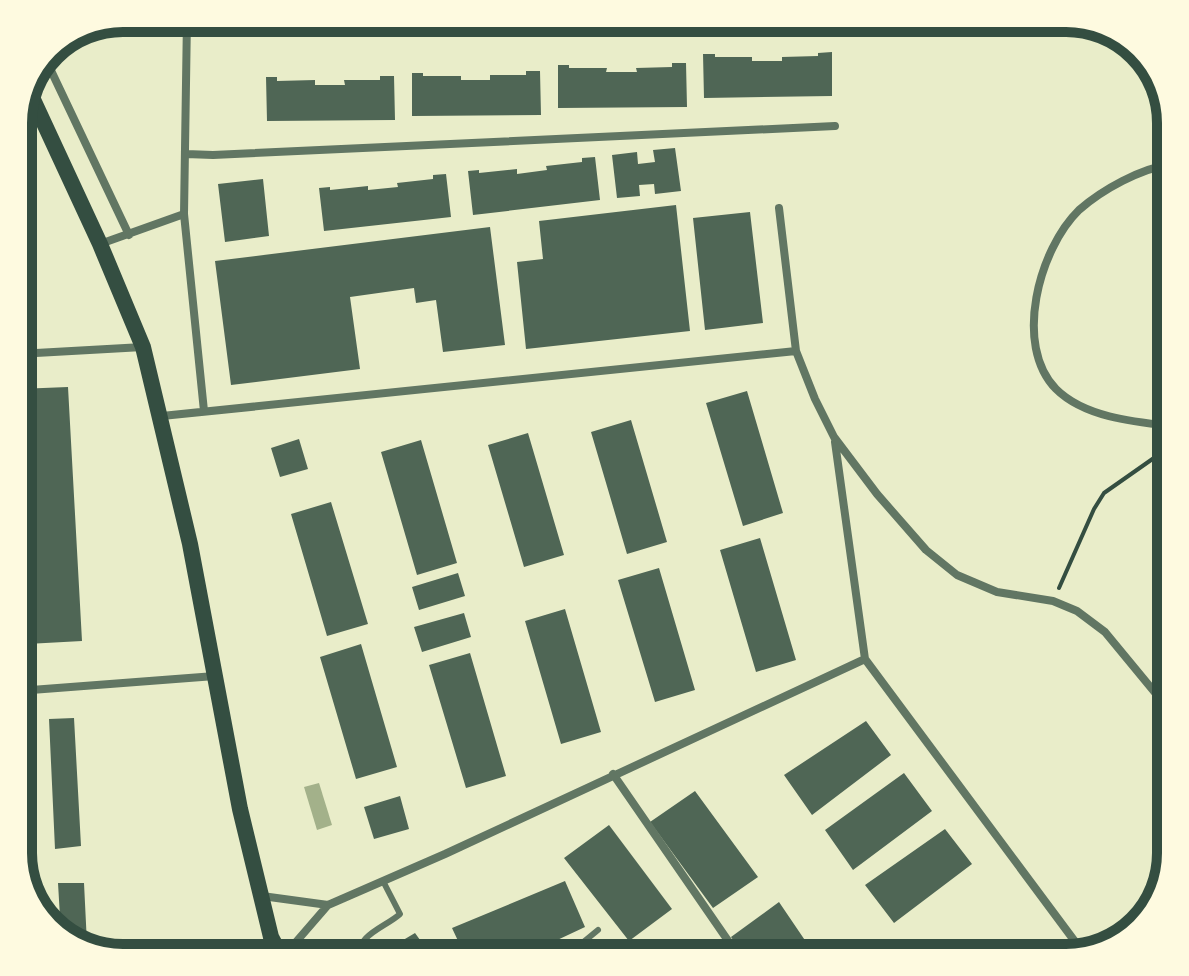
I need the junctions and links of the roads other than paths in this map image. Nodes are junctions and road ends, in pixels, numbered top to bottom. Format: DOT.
graph roads {
  1 [pos="187,32"];
  2 [pos="50,69"];
  3 [pos="35,103"];
  4 [pos="835,126"];
  5 [pos="186,154"];
  6 [pos="1157,166"];
  7 [pos="779,208"];
  8 [pos="184,214"];
  9 [pos="129,235"];
  10 [pos="100,244"];
  11 [pos="143,347"];
  12 [pos="796,351"];
  13 [pos="32,353"];
  14 [pos="204,411"];
  15 [pos="162,416"];
  16 [pos="1157,424"];
  17 [pos="834,437"];
  18 [pos="865,659"];
  19 [pos="216,676"];
  20 [pos="32,690"];
  21 [pos="1157,695"];
  22 [pos="613,774"];
  23 [pos="383,881"];
  24 [pos="261,896"];
  25 [pos="328,905"];
  26 [pos="598,930"];
  27 [pos="1076,943"];
  28 [pos="275,944"];
  29 [pos="294,944"];
  30 [pos="360,944"];
  31 [pos="581,944"];
  32 [pos="730,944"];
  1 -- 5 [label="street"];
  2 -- 9 [label="street"];
  3 -- 10 [label="main road"];
  4 -- 5 [label="street"];
  5 -- 8 [label="street"];
  6 -- 16 [label="street"];
  7 -- 12 [label="street"];
  8 -- 9 [label="street"];
  8 -- 14 [label="street"];
  9 -- 10 [label="street"];
  10 -- 11 [label="main road"];
  11 -- 13 [label="street"];
  11 -- 15 [label="main road"];
  12 -- 14 [label="street"];
  12 -- 17 [label="street"];
  14 -- 15 [label="street"];
  15 -- 19 [label="main road"];
  17 -- 18 [label="street"];
  17 -- 21 [label="street"];
  18 -- 22 [label="street"];
  18 -- 27 [label="street"];
  19 -- 20 [label="street"];
  19 -- 24 [label="main road"];
  22 -- 23 [label="street"];
  22 -- 32 [label="street"];
  23 -- 25 [label="street"];
  23 -- 30 [label="lane"];
  24 -- 25 [label="street"];
  24 -- 28 [label="main road"];
  25 -- 29 [label="street"];
  26 -- 31 [label="lane"];
}
